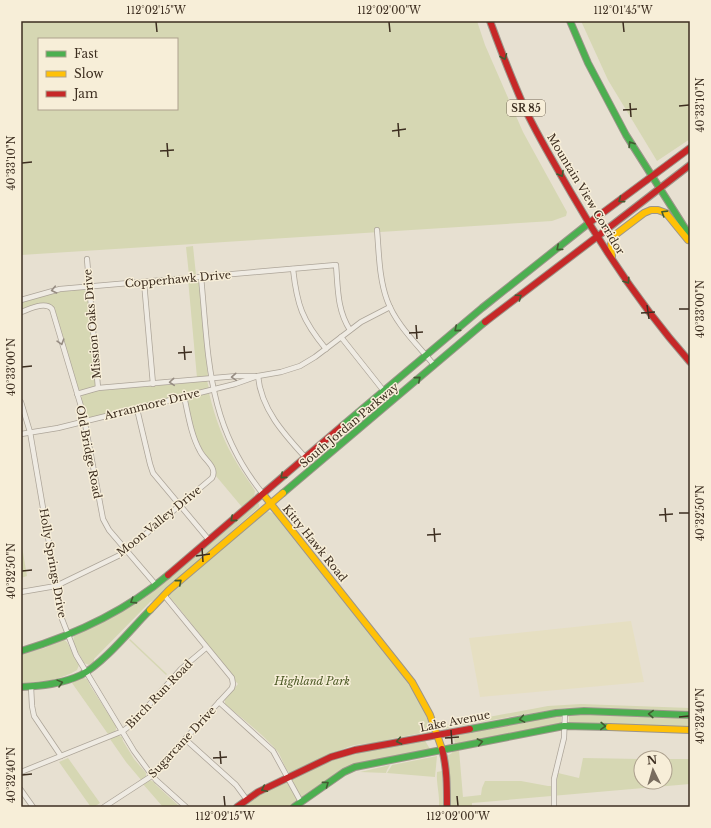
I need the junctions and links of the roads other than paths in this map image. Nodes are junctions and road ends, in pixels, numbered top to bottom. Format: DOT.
graph roads {
  1 [pos="490,21"];
  2 [pos="570,21"];
  3 [pos="690,148"];
  4 [pos="690,165"];
  5 [pos="652,176"];
  6 [pos="660,189"];
  7 [pos="589,224"];
  8 [pos="377,230"];
  9 [pos="598,236"];
  10 [pos="690,236"];
  11 [pos="690,242"];
  12 [pos="87,259"];
  13 [pos="618,268"];
  14 [pos="293,269"];
  15 [pos="201,277"];
  16 [pos="144,282"];
  17 [pos="89,286"];
  18 [pos="21,300"];
  19 [pos="390,306"];
  20 [pos="21,312"];
  21 [pos="350,330"];
  22 [pos="341,337"];
  23 [pos="326,349"];
  24 [pos="426,355"];
  25 [pos="690,362"];
  26 [pos="434,365"];
  27 [pos="258,376"];
  28 [pos="211,379"];
  29 [pos="153,384"];
  30 [pos="98,388"];
  31 [pos="213,389"];
  32 [pos="383,390"];
  33 [pos="77,394"];
  34 [pos="184,396"];
  35 [pos="21,402"];
  36 [pos="137,409"];
  37 [pos="85,421"];
  38 [pos="30,432"];
  39 [pos="21,434"];
  40 [pos="305,457"];
  41 [pos="263,494"];
  42 [pos="271,504"];
  43 [pos="180,505"];
  44 [pos="209,540"];
  45 [pos="127,550"];
  46 [pos="156,585"];
  47 [pos="56,586"];
  48 [pos="21,592"];
  49 [pos="164,595"];
  50 [pos="68,635"];
  51 [pos="206,648"];
  52 [pos="21,651"];
  53 [pos="86,672"];
  54 [pos="21,687"];
  55 [pos="31,687"];
  56 [pos="219,702"];
  57 [pos="565,712"];
  58 [pos="690,715"];
  59 [pos="564,726"];
  60 [pos="690,730"];
  61 [pos="123,731"];
  62 [pos="437,734"];
  63 [pos="185,739"];
  64 [pos="442,749"];
  65 [pos="61,756"];
  66 [pos="21,772"];
  67 [pos="152,775"];
  68 [pos="288,778"];
  69 [pos="21,790"];
  70 [pos="247,800"];
  71 [pos="301,802"];
  72 [pos="33,807"];
  73 [pos="104,807"];
  74 [pos="186,807"];
  75 [pos="237,807"];
  76 [pos="294,807"];
  77 [pos="448,807"];
  78 [pos="554,807"];
  1 -- 7 [label="main road, Mountain View Corridor / SR 85, one-way"];
  5 -- 2 [label="main road, one-way"];
  3 -- 5 [label="main road, South Jordan Parkway"];
  4 -- 6 [label="main road, South Jordan Parkway"];
  5 -- 6 [label="main road"];
  5 -- 7 [label="main road, South Jordan Parkway, one-way"];
  6 -- 9 [label="main road, South Jordan Parkway"];
  6 -- 10 [label="main road"];
  7 -- 9 [label="main road, Mountain View Corridor / SR 85"];
  7 -- 24 [label="main road, South Jordan Parkway, one-way"];
  8 -- 19 [label="street"];
  9 -- 13 [label="main road, Mountain View Corridor / SR 85"];
  26 -- 9 [label="main road, South Jordan Parkway, one-way"];
  11 -- 13 [label="main road, one-way"];
  12 -- 17 [label="street, Mission Oaks Drive"];
  13 -- 25 [label="main road, Mountain View Corridor / SR 85, one-way"];
  14 -- 15 [label="street, Copperhawk Drive"];
  14 -- 21 [label="street, Copperhawk Drive"];
  14 -- 23 [label="street"];
  15 -- 16 [label="street, Copperhawk Drive"];
  15 -- 28 [label="street, Kitty Hawk Road"];
  16 -- 17 [label="street, Copperhawk Drive"];
  16 -- 29 [label="street"];
  17 -- 18 [label="street, Copperhawk Drive, one-way"];
  17 -- 30 [label="street, Mission Oaks Drive"];
  19 -- 21 [label="street, Arranmore Drive"];
  19 -- 24 [label="street"];
  20 -- 33 [label="street, Old Bridge Road, one-way"];
  21 -- 22 [label="street, Arranmore Drive"];
  22 -- 23 [label="street, Arranmore Drive"];
  22 -- 32 [label="street"];
  23 -- 27 [label="street, Arranmore Drive"];
  24 -- 26 [label="street"];
  24 -- 32 [label="main road, South Jordan Parkway"];
  42 -- 26 [label="main road, South Jordan Parkway, one-way"];
  27 -- 28 [label="street, Arranmore Drive, one-way"];
  27 -- 31 [label="street, Arranmore Drive"];
  27 -- 40 [label="street"];
  28 -- 29 [label="street, Arranmore Drive, one-way"];
  28 -- 31 [label="street, Kitty Hawk Road"];
  29 -- 30 [label="street, Arranmore Drive"];
  30 -- 33 [label="street, Arranmore Drive"];
  31 -- 34 [label="street, Arranmore Drive"];
  31 -- 41 [label="street, Kitty Hawk Road"];
  32 -- 40 [label="main road, South Jordan Parkway"];
  33 -- 37 [label="street, Old Bridge Road"];
  34 -- 36 [label="street, Arranmore Drive"];
  34 -- 43 [label="street, Moon Valley Drive"];
  35 -- 38 [label="street, Holly Springs Drive"];
  36 -- 37 [label="street, Arranmore Drive"];
  36 -- 43 [label="street"];
  37 -- 38 [label="street, Arranmore Drive"];
  37 -- 45 [label="street, Old Bridge Road"];
  38 -- 39 [label="street, Arranmore Drive"];
  38 -- 47 [label="street, Holly Springs Drive"];
  40 -- 41 [label="main road, South Jordan Parkway, one-way"];
  41 -- 42 [label="main road, Kitty Hawk Road"];
  41 -- 44 [label="main road, South Jordan Parkway, one-way"];
  49 -- 42 [label="main road, South Jordan Parkway, one-way"];
  42 -- 62 [label="main road, Kitty Hawk Road"];
  43 -- 44 [label="street"];
  43 -- 45 [label="street, Moon Valley Drive"];
  44 -- 46 [label="main road, South Jordan Parkway"];
  45 -- 46 [label="street, Old Bridge Road"];
  45 -- 47 [label="street, Moon Valley Drive"];
  46 -- 50 [label="main road, South Jordan Parkway, one-way"];
  47 -- 48 [label="street, Moon Valley Drive"];
  47 -- 50 [label="street, Holly Springs Drive"];
  49 -- 51 [label="street"];
  49 -- 53 [label="main road, South Jordan Parkway"];
  50 -- 52 [label="main road, South Jordan Parkway"];
  50 -- 53 [label="street, Holly Springs Drive"];
  51 -- 56 [label="street, Sugarcane Drive"];
  51 -- 61 [label="street, Birch Run Road"];
  55 -- 53 [label="main road, South Jordan Parkway, one-way"];
  53 -- 61 [label="street, Holly Springs Drive"];
  54 -- 55 [label="main road, South Jordan Parkway"];
  55 -- 65 [label="street"];
  56 -- 63 [label="street, Sugarcane Drive"];
  56 -- 68 [label="street"];
  58 -- 57 [label="main road, Lake Avenue, one-way"];
  57 -- 59 [label="street"];
  57 -- 62 [label="main road, Lake Avenue, one-way"];
  59 -- 60 [label="main road, one-way"];
  64 -- 59 [label="main road, one-way"];
  59 -- 78 [label="street"];
  61 -- 65 [label="street, Birch Run Road"];
  61 -- 67 [label="street, Holly Springs Drive"];
  62 -- 64 [label="main road, Kitty Hawk Road"];
  62 -- 68 [label="main road, Lake Avenue, one-way"];
  63 -- 67 [label="street, Sugarcane Drive"];
  63 -- 70 [label="street"];
  71 -- 64 [label="main road, one-way"];
  64 -- 77 [label="main road, Kitty Hawk Road"];
  65 -- 66 [label="street, Birch Run Road"];
  67 -- 73 [label="street, Sugarcane Drive"];
  67 -- 74 [label="street, Holly Springs Drive"];
  68 -- 70 [label="main road, Lake Avenue, one-way"];
  68 -- 71 [label="street"];
  69 -- 72 [label="street"];
  70 -- 75 [label="main road, Lake Avenue"];
  71 -- 76 [label="main road"];
}
